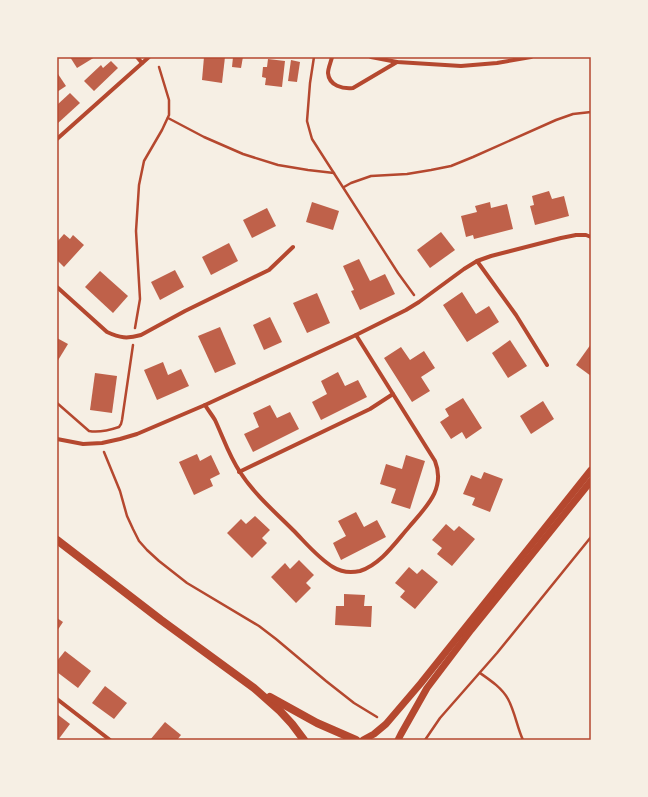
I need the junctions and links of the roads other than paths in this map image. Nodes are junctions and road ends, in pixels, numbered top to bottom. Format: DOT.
graph roads {
  1 [pos="137,57"];
  2 [pos="149,57"];
  3 [pos="332,57"];
  4 [pos="371,57"];
  5 [pos="531,57"];
  6 [pos="397,62"];
  7 [pos="142,63"];
  8 [pos="57,139"];
  9 [pos="591,237"];
  10 [pos="293,247"];
  11 [pos="477,261"];
  12 [pos="57,287"];
  13 [pos="356,335"];
  14 [pos="547,366"];
  15 [pos="394,394"];
  16 [pos="205,405"];
  17 [pos="57,440"];
  18 [pos="591,470"];
  19 [pos="239,472"];
  20 [pos="591,481"];
  21 [pos="57,540"];
  22 [pos="254,688"];
  23 [pos="57,699"];
  24 [pos="110,740"];
  25 [pos="304,740"];
  26 [pos="345,740"];
  27 [pos="357,740"];
  28 [pos="363,740"];
  29 [pos="398,740"];
  1 -- 7 [label="street"];
  2 -- 7 [label="street"];
  3 -- 6 [label="street"];
  4 -- 6 [label="street"];
  5 -- 6 [label="street"];
  7 -- 8 [label="street"];
  9 -- 11 [label="street"];
  10 -- 12 [label="street"];
  11 -- 13 [label="street"];
  11 -- 14 [label="street"];
  13 -- 15 [label="street"];
  13 -- 16 [label="street"];
  15 -- 19 [label="street"];
  15 -- 19 [label="street"];
  16 -- 17 [label="street"];
  16 -- 19 [label="street"];
  18 -- 28 [label="street"];
  20 -- 29 [label="street"];
  21 -- 22 [label="main road"];
  22 -- 25 [label="main road"];
  22 -- 27 [label="main road"];
  23 -- 24 [label="street"];
  26 -- 27 [label="main road"];
}
